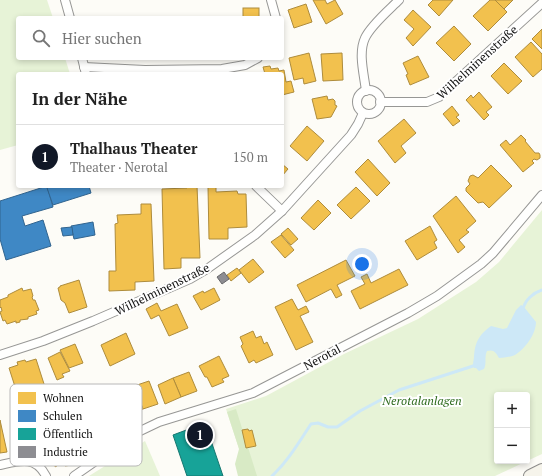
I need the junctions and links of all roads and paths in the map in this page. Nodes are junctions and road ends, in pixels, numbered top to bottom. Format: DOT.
graph roads {
  1 [pos="65,0"];
  2 [pos="271,0"];
  3 [pos="399,0"];
  4 [pos="542,3"];
  5 [pos="69,16"];
  6 [pos="275,16"];
  7 [pos="82,60"];
  8 [pos="254,60"];
  9 [pos="85,70"];
  10 [pos="366,91"];
  11 [pos="380,102"];
  12 [pos="363,113"];
  13 [pos="258,188"];
  14 [pos="542,195"];
  15 [pos="282,211"];
  16 [pos="0,355"];
  17 [pos="142,429"];
  18 [pos="10,463"];
  19 [pos="0,465"];
  20 [pos="39,466"];
  21 [pos="88,466"];
  22 [pos="542,470"];
  23 [pos="46,476"];
  24 [pos="74,476"];
  25 [pos="530,476"];
  1 -- 5 [label="street"];
  2 -- 6 [label="street"];
  3 -- 10 [label="street"];
  4 -- 11 [label="street, Wilhelminenstraße"];
  7 -- 9 [label="street"];
  8 -- 9 [label="street"];
  10 -- 11 [label="street"];
  10 -- 12 [label="street"];
  11 -- 12 [label="street"];
  12 -- 15 [label="street, Wilhelminenstraße"];
  13 -- 15 [label="street"];
  14 -- 17 [label="street, Nerotal"];
  15 -- 16 [label="street, Wilhelminenstraße"];
  18 -- 19 [label="street"];
  20 -- 23 [label="street"];
  21 -- 24 [label="street, Nerotal"];
  22 -- 25 [label="street"];
}
